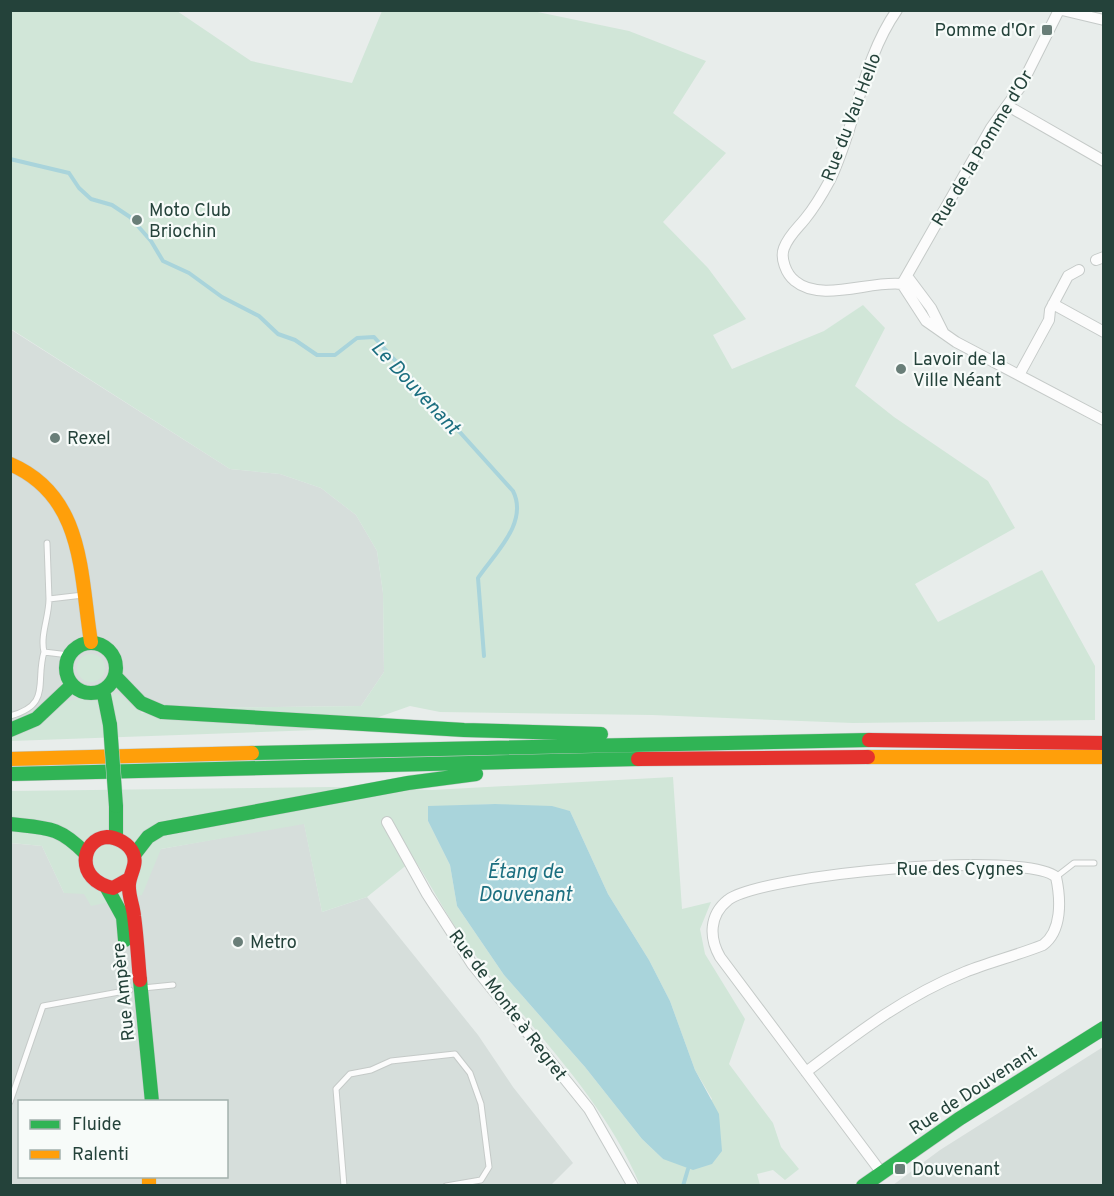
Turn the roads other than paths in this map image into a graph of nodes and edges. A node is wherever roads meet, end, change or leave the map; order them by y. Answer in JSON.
{"nodes":[{"id":1,"x":897,"y":10,"type":"edge"},
{"id":2,"x":1061,"y":10,"type":"edge"},
{"id":3,"x":1104,"y":20,"type":"edge"},
{"id":4,"x":1008,"y":106,"type":"junction"},
{"id":5,"x":1102,"y":157,"type":"edge"},
{"id":6,"x":1079,"y":270,"type":"dead end"},
{"id":7,"x":904,"y":280,"type":"junction"},
{"id":8,"x":1053,"y":304,"type":"junction"},
{"id":9,"x":1104,"y":332,"type":"edge"},
{"id":10,"x":1019,"y":375,"type":"junction"},
{"id":11,"x":1104,"y":420,"type":"edge"},
{"id":12,"x":10,"y":464,"type":"edge"},
{"id":13,"x":47,"y":543,"type":"dead end"},
{"id":14,"x":84,"y":595,"type":"junction"},
{"id":15,"x":49,"y":599,"type":"junction"},
{"id":16,"x":91,"y":642,"type":"junction"},
{"id":17,"x":44,"y":652,"type":"junction"},
{"id":18,"x":69,"y":655,"type":"junction"},
{"id":19,"x":115,"y":676,"type":"junction"},
{"id":20,"x":72,"y":685,"type":"junction"},
{"id":21,"x":103,"y":690,"type":"junction"},
{"id":22,"x":10,"y":716,"type":"edge"},
{"id":23,"x":10,"y":730,"type":"edge"},
{"id":24,"x":686,"y":743,"type":"junction"},
{"id":25,"x":1104,"y":743,"type":"edge"},
{"id":26,"x":1104,"y":757,"type":"edge"},
{"id":27,"x":10,"y":759,"type":"edge"},
{"id":28,"x":531,"y":762,"type":"junction"},
{"id":29,"x":10,"y":774,"type":"edge"},
{"id":30,"x":387,"y":822,"type":"dead end"},
{"id":31,"x":10,"y":824,"type":"edge"},
{"id":32,"x":116,"y":838,"type":"junction"},
{"id":33,"x":86,"y":854,"type":"junction"},
{"id":34,"x":134,"y":855,"type":"junction"},
{"id":35,"x":1094,"y":863,"type":"dead end"},
{"id":36,"x":1056,"y":877,"type":"junction"},
{"id":37,"x":129,"y":879,"type":"junction"},
{"id":38,"x":107,"y":888,"type":"junction"},
{"id":39,"x":173,"y":985,"type":"dead end"},
{"id":40,"x":136,"y":989,"type":"junction"},
{"id":41,"x":1104,"y":1028,"type":"edge"},
{"id":42,"x":806,"y":1072,"type":"junction"},
{"id":43,"x":141,"y":1100,"type":"edge"},
{"id":44,"x":152,"y":1100,"type":"edge"},
{"id":45,"x":10,"y":1102,"type":"edge"},
{"id":46,"x":882,"y":1172,"type":"junction"},
{"id":47,"x":344,"y":1185,"type":"edge"},
{"id":48,"x":446,"y":1185,"type":"edge"},
{"id":49,"x":633,"y":1185,"type":"edge"},
{"id":50,"x":863,"y":1185,"type":"edge"}],
"edges":[{"from":1,"to":7,"type":"street","name":"Rue du Vau Hello"},
{"from":2,"to":3,"type":"street"},
{"from":2,"to":4,"type":"street","name":"Rue de la Pomme d'Or"},
{"from":4,"to":5,"type":"street"},
{"from":4,"to":7,"type":"street","name":"Rue de la Pomme d'Or"},
{"from":6,"to":8,"type":"street"},
{"from":7,"to":10,"type":"street"},
{"from":8,"to":9,"type":"street"},
{"from":8,"to":10,"type":"street"},
{"from":10,"to":11,"type":"street"},
{"from":12,"to":14,"type":"main road"},
{"from":13,"to":15,"type":"lane"},
{"from":14,"to":15,"type":"lane"},
{"from":14,"to":16,"type":"main road"},
{"from":15,"to":17,"type":"lane"},
{"from":16,"to":18,"type":"main road"},
{"from":16,"to":19,"type":"main road"},
{"from":17,"to":18,"type":"lane"},
{"from":17,"to":22,"type":"lane"},
{"from":18,"to":20,"type":"main road"},
{"from":19,"to":21,"type":"main road"},
{"from":19,"to":24,"type":"main road"},
{"from":20,"to":21,"type":"main road"},
{"from":20,"to":23,"type":"main road"},
{"from":21,"to":32,"type":"main road","bridge":true},
{"from":24,"to":25,"type":"main road"},
{"from":24,"to":27,"type":"main road"},
{"from":26,"to":28,"type":"main road"},
{"from":28,"to":29,"type":"main road"},
{"from":28,"to":34,"type":"main road"},
{"from":30,"to":49,"type":"street","name":"Rue de Monte à Regret"},
{"from":31,"to":33,"type":"main road"},
{"from":32,"to":33,"type":"main road"},
{"from":32,"to":34,"type":"main road"},
{"from":33,"to":38,"type":"main road"},
{"from":34,"to":37,"type":"main road"},
{"from":35,"to":36,"type":"lane"},
{"from":36,"to":42,"type":"street"},
{"from":36,"to":42,"type":"street","name":"Rue des Cygnes"},
{"from":37,"to":38,"type":"main road"},
{"from":37,"to":40,"type":"main road","name":"Rue Ampère"},
{"from":38,"to":40,"type":"main road","name":"Rue Ampère"},
{"from":39,"to":40,"type":"lane"},
{"from":40,"to":43,"type":"main road","name":"Rue Ampère"},
{"from":40,"to":44,"type":"main road","name":"Rue Ampère"},
{"from":40,"to":45,"type":"lane"},
{"from":41,"to":46,"type":"main road","name":"Rue de Douvenant"},
{"from":42,"to":46,"type":"street","name":"Rue des Cygnes"},
{"from":46,"to":50,"type":"main road","name":"Rue de Douvenant"},
{"from":47,"to":48,"type":"lane"}]}
